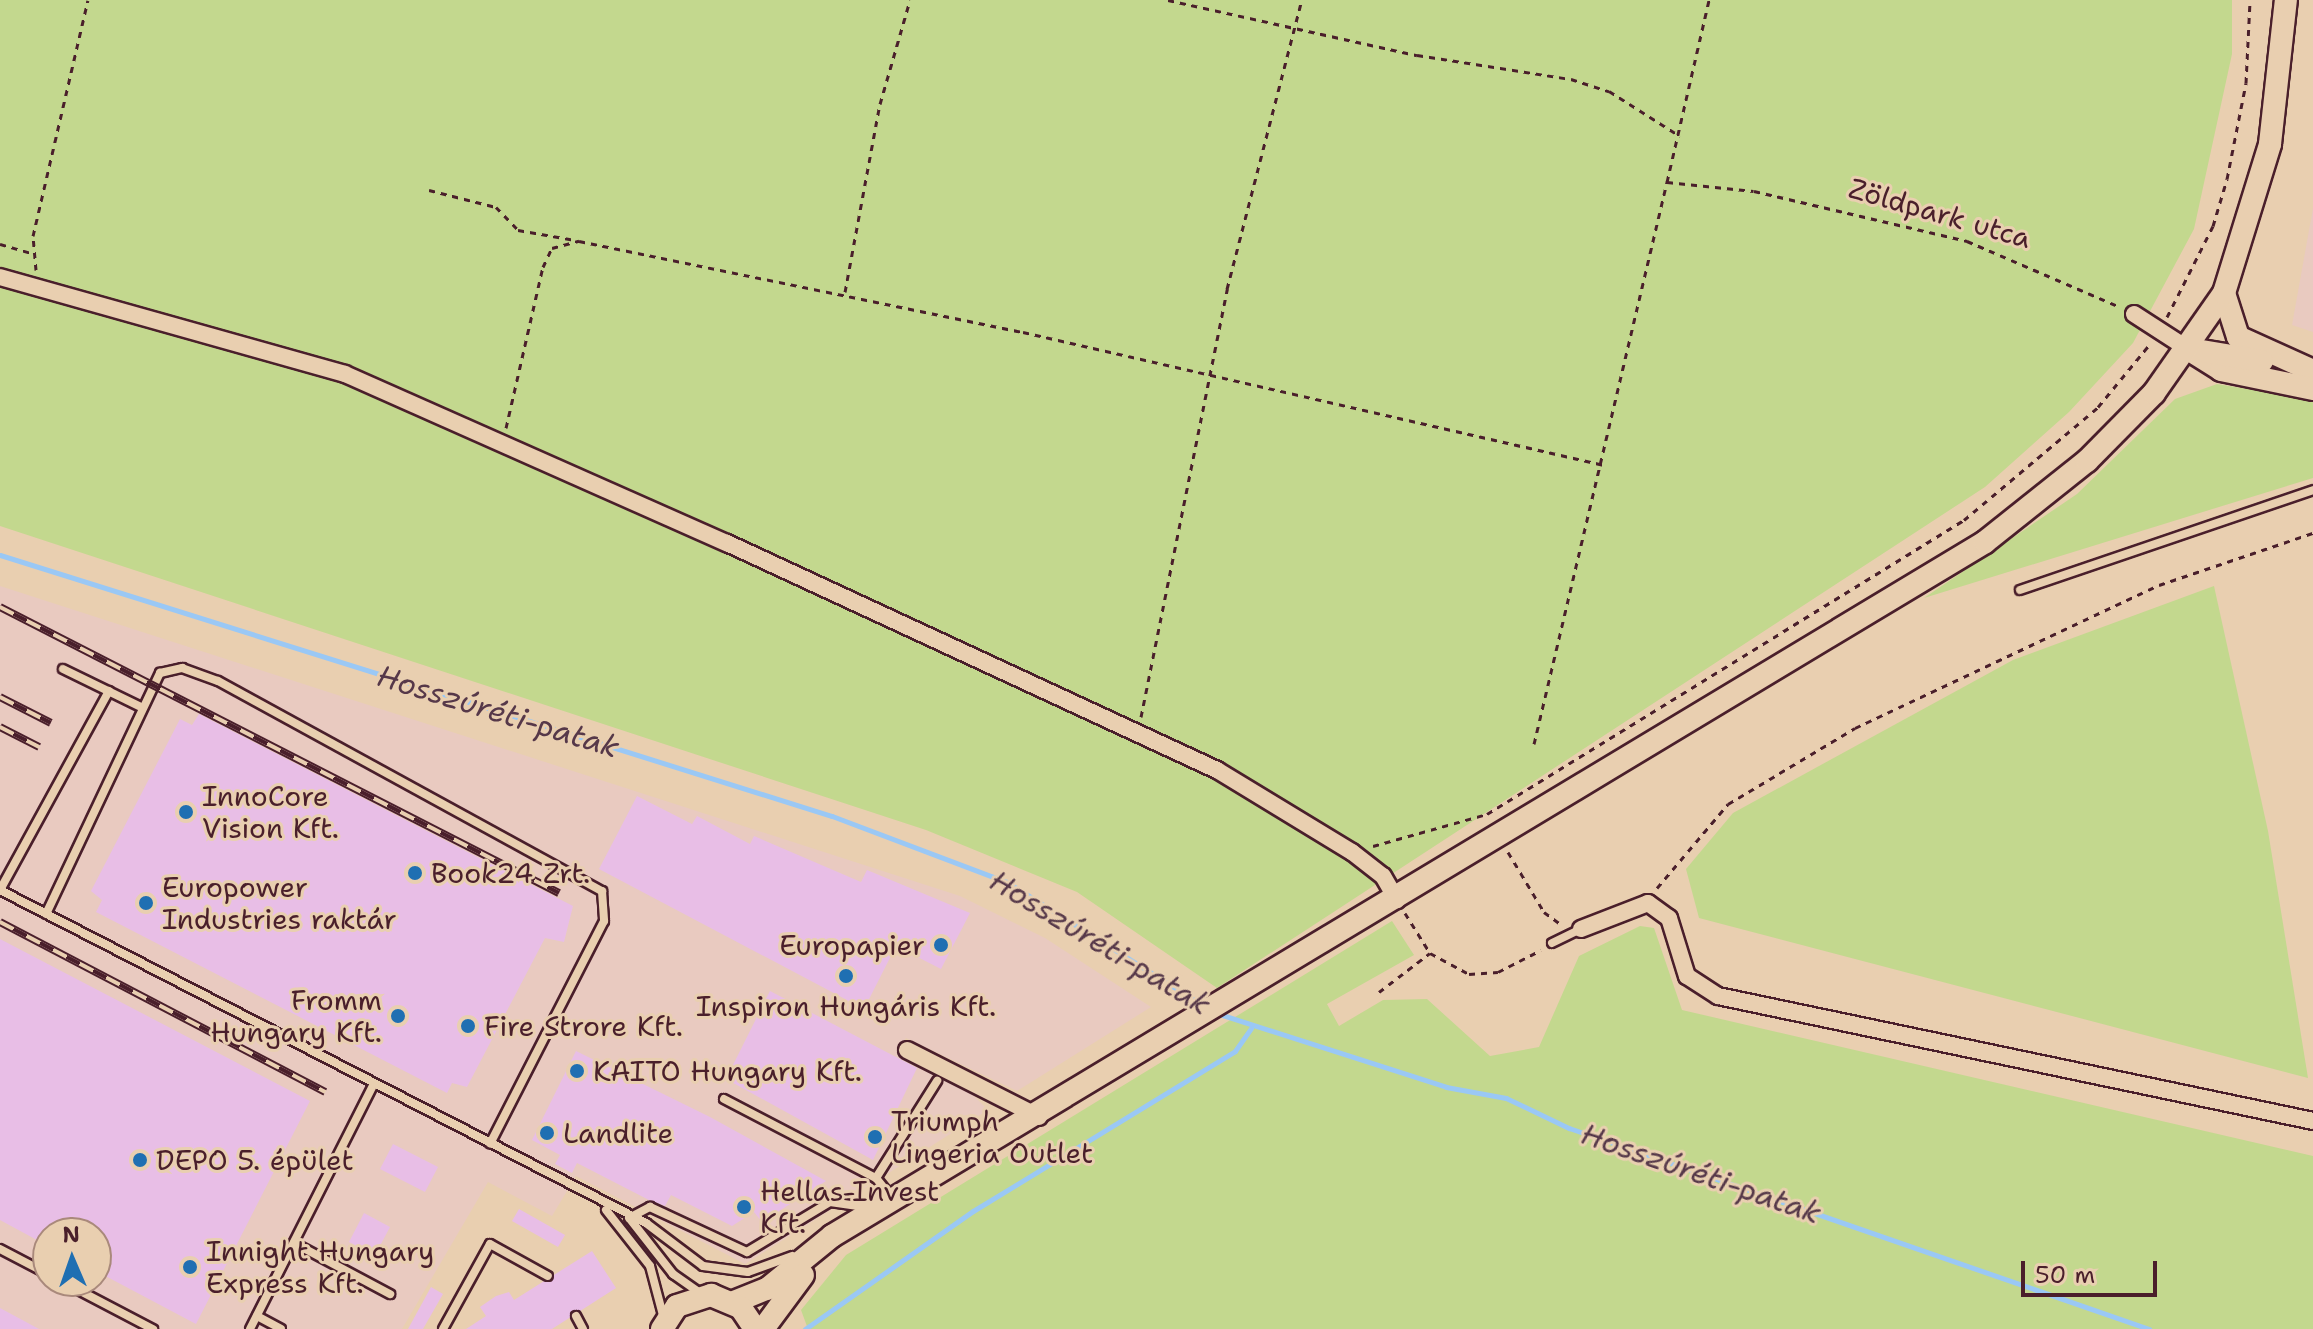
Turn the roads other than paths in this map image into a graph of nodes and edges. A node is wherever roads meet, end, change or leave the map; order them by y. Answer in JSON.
{"nodes":[{"id":1,"x":2286,"y":0,"type":"edge"},
{"id":2,"x":0,"y":277,"type":"edge"},
{"id":3,"x":2224,"y":293,"type":"junction"},
{"id":4,"x":2134,"y":314,"type":"road end"},
{"id":5,"x":2188,"y":349,"type":"junction"},
{"id":6,"x":2280,"y":361,"type":"junction"},
{"id":7,"x":2313,"y":371,"type":"edge"},
{"id":8,"x":2313,"y":389,"type":"edge"},
{"id":9,"x":2313,"y":490,"type":"edge"},
{"id":10,"x":2020,"y":590,"type":"dead end"},
{"id":11,"x":63,"y":669,"type":"dead end"},
{"id":12,"x":109,"y":691,"type":"junction"},
{"id":13,"x":141,"y":707,"type":"junction"},
{"id":14,"x":0,"y":890,"type":"edge"},
{"id":15,"x":1397,"y":900,"type":"junction"},
{"id":16,"x":46,"y":914,"type":"junction"},
{"id":17,"x":1581,"y":929,"type":"joint"},
{"id":18,"x":1552,"y":943,"type":"road end"},
{"id":19,"x":907,"y":1050,"type":"dead end"},
{"id":20,"x":937,"y":1081,"type":"dead end"},
{"id":21,"x":374,"y":1084,"type":"junction"},
{"id":22,"x":724,"y":1099,"type":"dead end"},
{"id":23,"x":1039,"y":1117,"type":"junction"},
{"id":24,"x":2313,"y":1121,"type":"edge"},
{"id":25,"x":490,"y":1144,"type":"junction"},
{"id":26,"x":876,"y":1178,"type":"junction"},
{"id":27,"x":602,"y":1207,"type":"junction"},
{"id":28,"x":887,"y":1207,"type":"junction"},
{"id":29,"x":629,"y":1218,"type":"junction"},
{"id":30,"x":854,"y":1227,"type":"junction"},
{"id":31,"x":832,"y":1236,"type":"junction"},
{"id":32,"x":294,"y":1243,"type":"junction"},
{"id":33,"x":0,"y":1249,"type":"edge"},
{"id":34,"x":32,"y":1266,"type":"edge"},
{"id":35,"x":548,"y":1276,"type":"dead end"},
{"id":36,"x":390,"y":1294,"type":"dead end"},
{"id":37,"x":703,"y":1295,"type":"junction"},
{"id":38,"x":92,"y":1297,"type":"edge"},
{"id":39,"x":734,"y":1302,"type":"junction"},
{"id":40,"x":257,"y":1316,"type":"junction"},
{"id":41,"x":576,"y":1316,"type":"dead end"},
{"id":42,"x":663,"y":1325,"type":"edge"},
{"id":43,"x":153,"y":1329,"type":"edge"},
{"id":44,"x":250,"y":1329,"type":"edge"},
{"id":45,"x":281,"y":1329,"type":"edge"},
{"id":46,"x":443,"y":1329,"type":"edge"},
{"id":47,"x":583,"y":1329,"type":"edge"},
{"id":48,"x":755,"y":1329,"type":"edge"},
{"id":49,"x":763,"y":1329,"type":"edge"}],
"edges":[{"from":1,"to":3,"type":"street"},
{"from":2,"to":15,"type":"street"},
{"from":3,"to":5,"type":"street"},
{"from":3,"to":6,"type":"street"},
{"from":4,"to":5,"type":"street"},
{"from":5,"to":6,"type":"street"},
{"from":5,"to":8,"type":"street"},
{"from":5,"to":15,"type":"street"},
{"from":6,"to":7,"type":"street"},
{"from":9,"to":10,"type":"lane"},
{"from":11,"to":12,"type":"lane"},
{"from":12,"to":13,"type":"lane"},
{"from":12,"to":14,"type":"lane"},
{"from":13,"to":16,"type":"lane"},
{"from":13,"to":25,"type":"lane"},
{"from":14,"to":16,"type":"lane"},
{"from":15,"to":23,"type":"street"},
{"from":16,"to":21,"type":"lane"},
{"from":17,"to":18,"type":"lane"},
{"from":17,"to":24,"type":"street"},
{"from":19,"to":23,"type":"street"},
{"from":20,"to":26,"type":"lane"},
{"from":21,"to":25,"type":"lane"},
{"from":21,"to":32,"type":"lane"},
{"from":22,"to":26,"type":"lane"},
{"from":23,"to":28,"type":"street"},
{"from":25,"to":27,"type":"lane"},
{"from":26,"to":28,"type":"lane"},
{"from":27,"to":29,"type":"lane"},
{"from":27,"to":42,"type":"lane"},
{"from":28,"to":29,"type":"lane"},
{"from":28,"to":30,"type":"street"},
{"from":29,"to":31,"type":"lane"},
{"from":29,"to":37,"type":"lane"},
{"from":30,"to":31,"type":"street"},
{"from":30,"to":49,"type":"street"},
{"from":31,"to":39,"type":"street"},
{"from":32,"to":36,"type":"lane"},
{"from":32,"to":40,"type":"lane"},
{"from":33,"to":34,"type":"lane"},
{"from":35,"to":46,"type":"lane"},
{"from":37,"to":39,"type":"street"},
{"from":37,"to":42,"type":"street"},
{"from":38,"to":43,"type":"lane"},
{"from":39,"to":48,"type":"street"},
{"from":40,"to":44,"type":"lane"},
{"from":40,"to":45,"type":"lane"},
{"from":41,"to":47,"type":"lane"}]}
